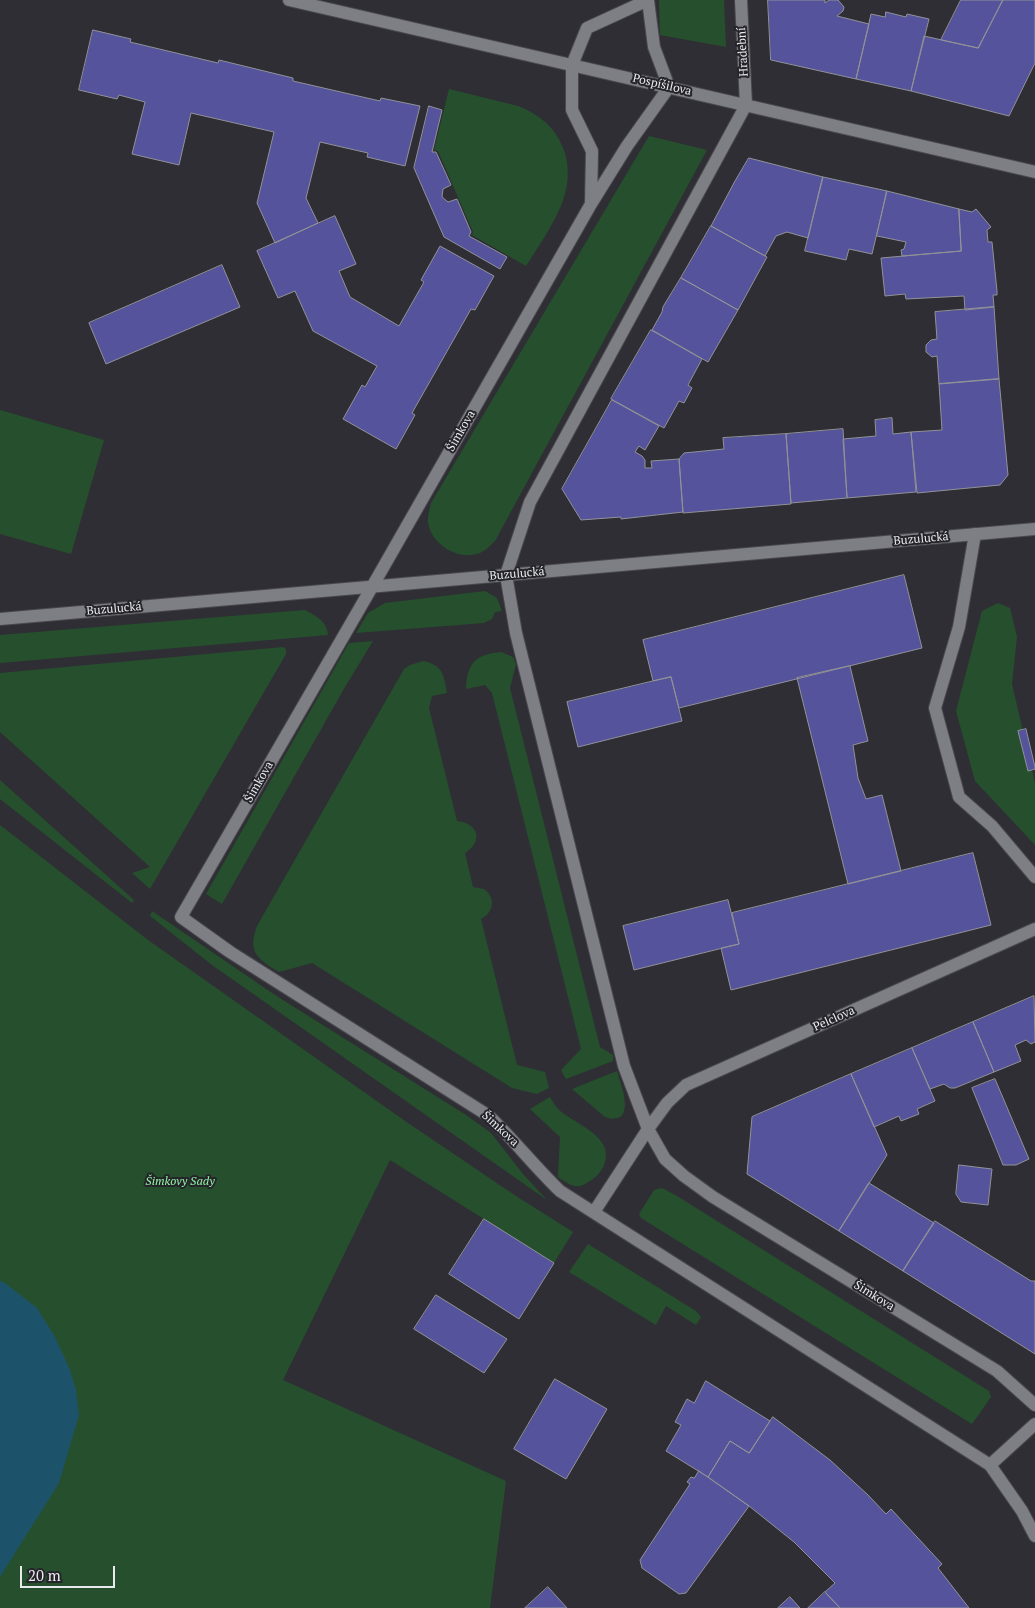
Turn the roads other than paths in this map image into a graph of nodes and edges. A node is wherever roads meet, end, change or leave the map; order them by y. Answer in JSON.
{"nodes":[{"id":1,"x":289,"y":0,"type":"edge"},
{"id":2,"x":648,"y":0,"type":"edge"},
{"id":3,"x":741,"y":0,"type":"edge"},
{"id":4,"x":572,"y":65,"type":"junction"},
{"id":5,"x":669,"y":87,"type":"junction"},
{"id":6,"x":746,"y":105,"type":"junction"},
{"id":7,"x":1035,"y":172,"type":"edge"},
{"id":8,"x":591,"y":204,"type":"junction"},
{"id":9,"x":1035,"y":529,"type":"edge"},
{"id":10,"x":975,"y":534,"type":"junction"},
{"id":11,"x":506,"y":575,"type":"junction"},
{"id":12,"x":372,"y":587,"type":"junction"},
{"id":13,"x":0,"y":619,"type":"edge"},
{"id":14,"x":1035,"y":877,"type":"edge"},
{"id":15,"x":1035,"y":929,"type":"edge"},
{"id":16,"x":648,"y":1129,"type":"junction"},
{"id":17,"x":594,"y":1212,"type":"junction"},
{"id":18,"x":1035,"y":1406,"type":"edge"},
{"id":19,"x":1035,"y":1424,"type":"edge"},
{"id":20,"x":990,"y":1465,"type":"junction"},
{"id":21,"x":1035,"y":1536,"type":"edge"}],
"edges":[{"from":1,"to":4,"type":"street","name":"Pospíšilova"},
{"from":2,"to":4,"type":"street"},
{"from":2,"to":5,"type":"street"},
{"from":3,"to":6,"type":"street","name":"Hradební"},
{"from":4,"to":5,"type":"street","name":"Pospíšilova"},
{"from":4,"to":8,"type":"street","name":"Šimkova"},
{"from":5,"to":6,"type":"street","name":"Pospíšilova"},
{"from":5,"to":8,"type":"street","name":"Šimkova"},
{"from":6,"to":7,"type":"street","name":"Pospíšilova"},
{"from":6,"to":11,"type":"street","name":"Šimkova"},
{"from":8,"to":12,"type":"street","name":"Šimkova"},
{"from":9,"to":10,"type":"street","name":"Buzulucká"},
{"from":10,"to":11,"type":"street","name":"Buzulucká"},
{"from":10,"to":14,"type":"street"},
{"from":11,"to":12,"type":"street","name":"Buzulucká"},
{"from":11,"to":16,"type":"street","name":"Šimkova"},
{"from":12,"to":13,"type":"street","name":"Buzulucká"},
{"from":12,"to":17,"type":"street","name":"Šimkova"},
{"from":15,"to":16,"type":"street","name":"Pelclova"},
{"from":16,"to":17,"type":"street"},
{"from":16,"to":18,"type":"street","name":"Šimkova"},
{"from":17,"to":20,"type":"street","name":"Šimkova"},
{"from":19,"to":20,"type":"street"},
{"from":20,"to":21,"type":"street","name":"Šimkova"}]}
